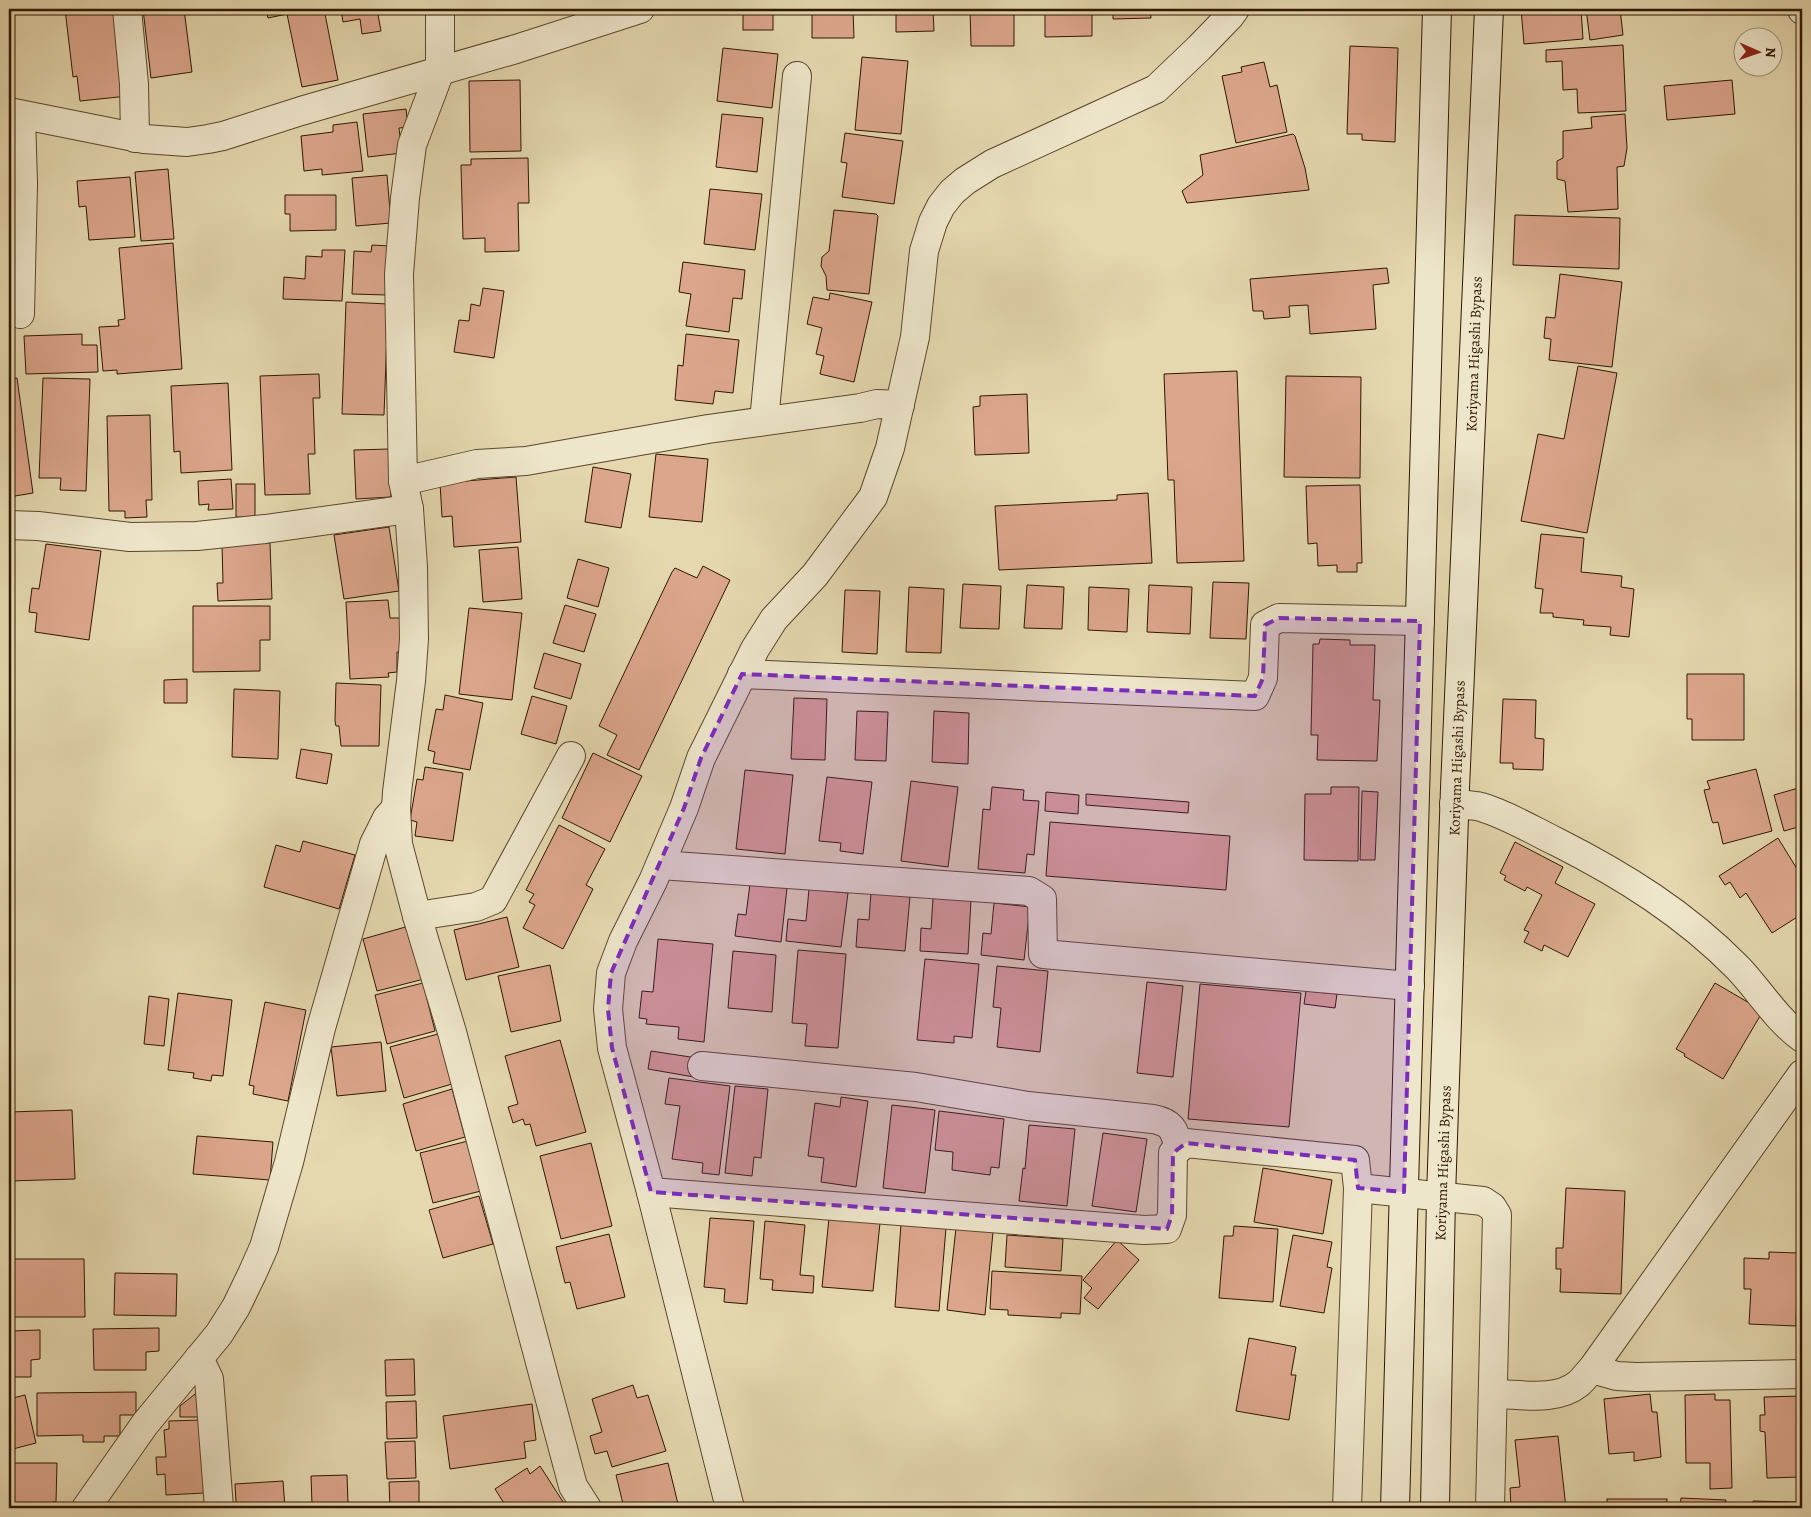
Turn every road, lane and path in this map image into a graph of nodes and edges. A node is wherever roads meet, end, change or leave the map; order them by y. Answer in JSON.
{"nodes":[{"id":1,"x":126,"y":9,"type":"edge"},
{"id":2,"x":440,"y":9,"type":"edge"},
{"id":3,"x":640,"y":9,"type":"edge"},
{"id":4,"x":1234,"y":9,"type":"edge"},
{"id":5,"x":1437,"y":9,"type":"edge"},
{"id":6,"x":1489,"y":9,"type":"edge"},
{"id":7,"x":440,"y":71,"type":"junction"},
{"id":8,"x":797,"y":76,"type":"dead end"},
{"id":9,"x":15,"y":113,"type":"edge"},
{"id":10,"x":136,"y":138,"type":"junction"},
{"id":11,"x":20,"y":314,"type":"dead end"},
{"id":12,"x":900,"y":405,"type":"junction"},
{"id":13,"x":764,"y":421,"type":"junction"},
{"id":14,"x":403,"y":481,"type":"junction"},
{"id":15,"x":409,"y":509,"type":"junction"},
{"id":16,"x":9,"y":525,"type":"edge"},
{"id":17,"x":1420,"y":621,"type":"junction"},
{"id":18,"x":742,"y":674,"type":"junction"},
{"id":19,"x":571,"y":756,"type":"dead end"},
{"id":20,"x":1454,"y":804,"type":"junction"},
{"id":21,"x":396,"y":808,"type":"junction"},
{"id":22,"x":660,"y":864,"type":"junction"},
{"id":23,"x":417,"y":916,"type":"junction"},
{"id":24,"x":1410,"y":986,"type":"junction"},
{"id":25,"x":1802,"y":1038,"type":"edge"},
{"id":26,"x":702,"y":1066,"type":"dead end"},
{"id":27,"x":1802,"y":1074,"type":"edge"},
{"id":28,"x":1179,"y":1148,"type":"junction"},
{"id":29,"x":1358,"y":1188,"type":"junction"},
{"id":30,"x":652,"y":1192,"type":"junction"},
{"id":31,"x":1404,"y":1192,"type":"junction"},
{"id":32,"x":1441,"y":1196,"type":"junction"},
{"id":33,"x":199,"y":1358,"type":"junction"},
{"id":34,"x":1592,"y":1370,"type":"junction"},
{"id":35,"x":1802,"y":1374,"type":"edge"},
{"id":36,"x":1494,"y":1394,"type":"junction"},
{"id":37,"x":86,"y":1508,"type":"edge"},
{"id":38,"x":219,"y":1508,"type":"edge"},
{"id":39,"x":587,"y":1508,"type":"edge"},
{"id":40,"x":730,"y":1508,"type":"edge"},
{"id":41,"x":1347,"y":1508,"type":"edge"},
{"id":42,"x":1395,"y":1508,"type":"edge"},
{"id":43,"x":1435,"y":1508,"type":"edge"},
{"id":44,"x":1490,"y":1508,"type":"edge"}],
"edges":[{"from":1,"to":10,"type":"street"},
{"from":2,"to":7,"type":"street"},
{"from":3,"to":7,"type":"street"},
{"from":4,"to":12,"type":"street"},
{"from":5,"to":17,"type":"street"},
{"from":6,"to":20,"type":"street","name":"Koriyama Higashi Bypass"},
{"from":7,"to":10,"type":"street"},
{"from":7,"to":14,"type":"street"},
{"from":8,"to":13,"type":"street"},
{"from":9,"to":10,"type":"street"},
{"from":9,"to":11,"type":"street"},
{"from":12,"to":13,"type":"street"},
{"from":12,"to":18,"type":"street"},
{"from":13,"to":14,"type":"street"},
{"from":14,"to":15,"type":"street"},
{"from":15,"to":16,"type":"street"},
{"from":15,"to":21,"type":"street"},
{"from":17,"to":18,"type":"street"},
{"from":17,"to":24,"type":"street"},
{"from":18,"to":22,"type":"street"},
{"from":19,"to":23,"type":"street"},
{"from":20,"to":25,"type":"street"},
{"from":20,"to":32,"type":"street","name":"Koriyama Higashi Bypass"},
{"from":21,"to":23,"type":"street"},
{"from":21,"to":33,"type":"street"},
{"from":22,"to":24,"type":"street"},
{"from":22,"to":30,"type":"street"},
{"from":23,"to":39,"type":"street"},
{"from":24,"to":31,"type":"street"},
{"from":26,"to":28,"type":"street"},
{"from":27,"to":34,"type":"street"},
{"from":28,"to":29,"type":"street"},
{"from":28,"to":30,"type":"street"},
{"from":29,"to":31,"type":"street"},
{"from":29,"to":41,"type":"street"},
{"from":30,"to":40,"type":"street"},
{"from":31,"to":32,"type":"street"},
{"from":31,"to":42,"type":"street"},
{"from":32,"to":36,"type":"street"},
{"from":32,"to":43,"type":"street","name":"Koriyama Higashi Bypass"},
{"from":33,"to":37,"type":"street"},
{"from":33,"to":38,"type":"street"},
{"from":34,"to":35,"type":"street"},
{"from":34,"to":36,"type":"street"},
{"from":36,"to":44,"type":"street"}]}
